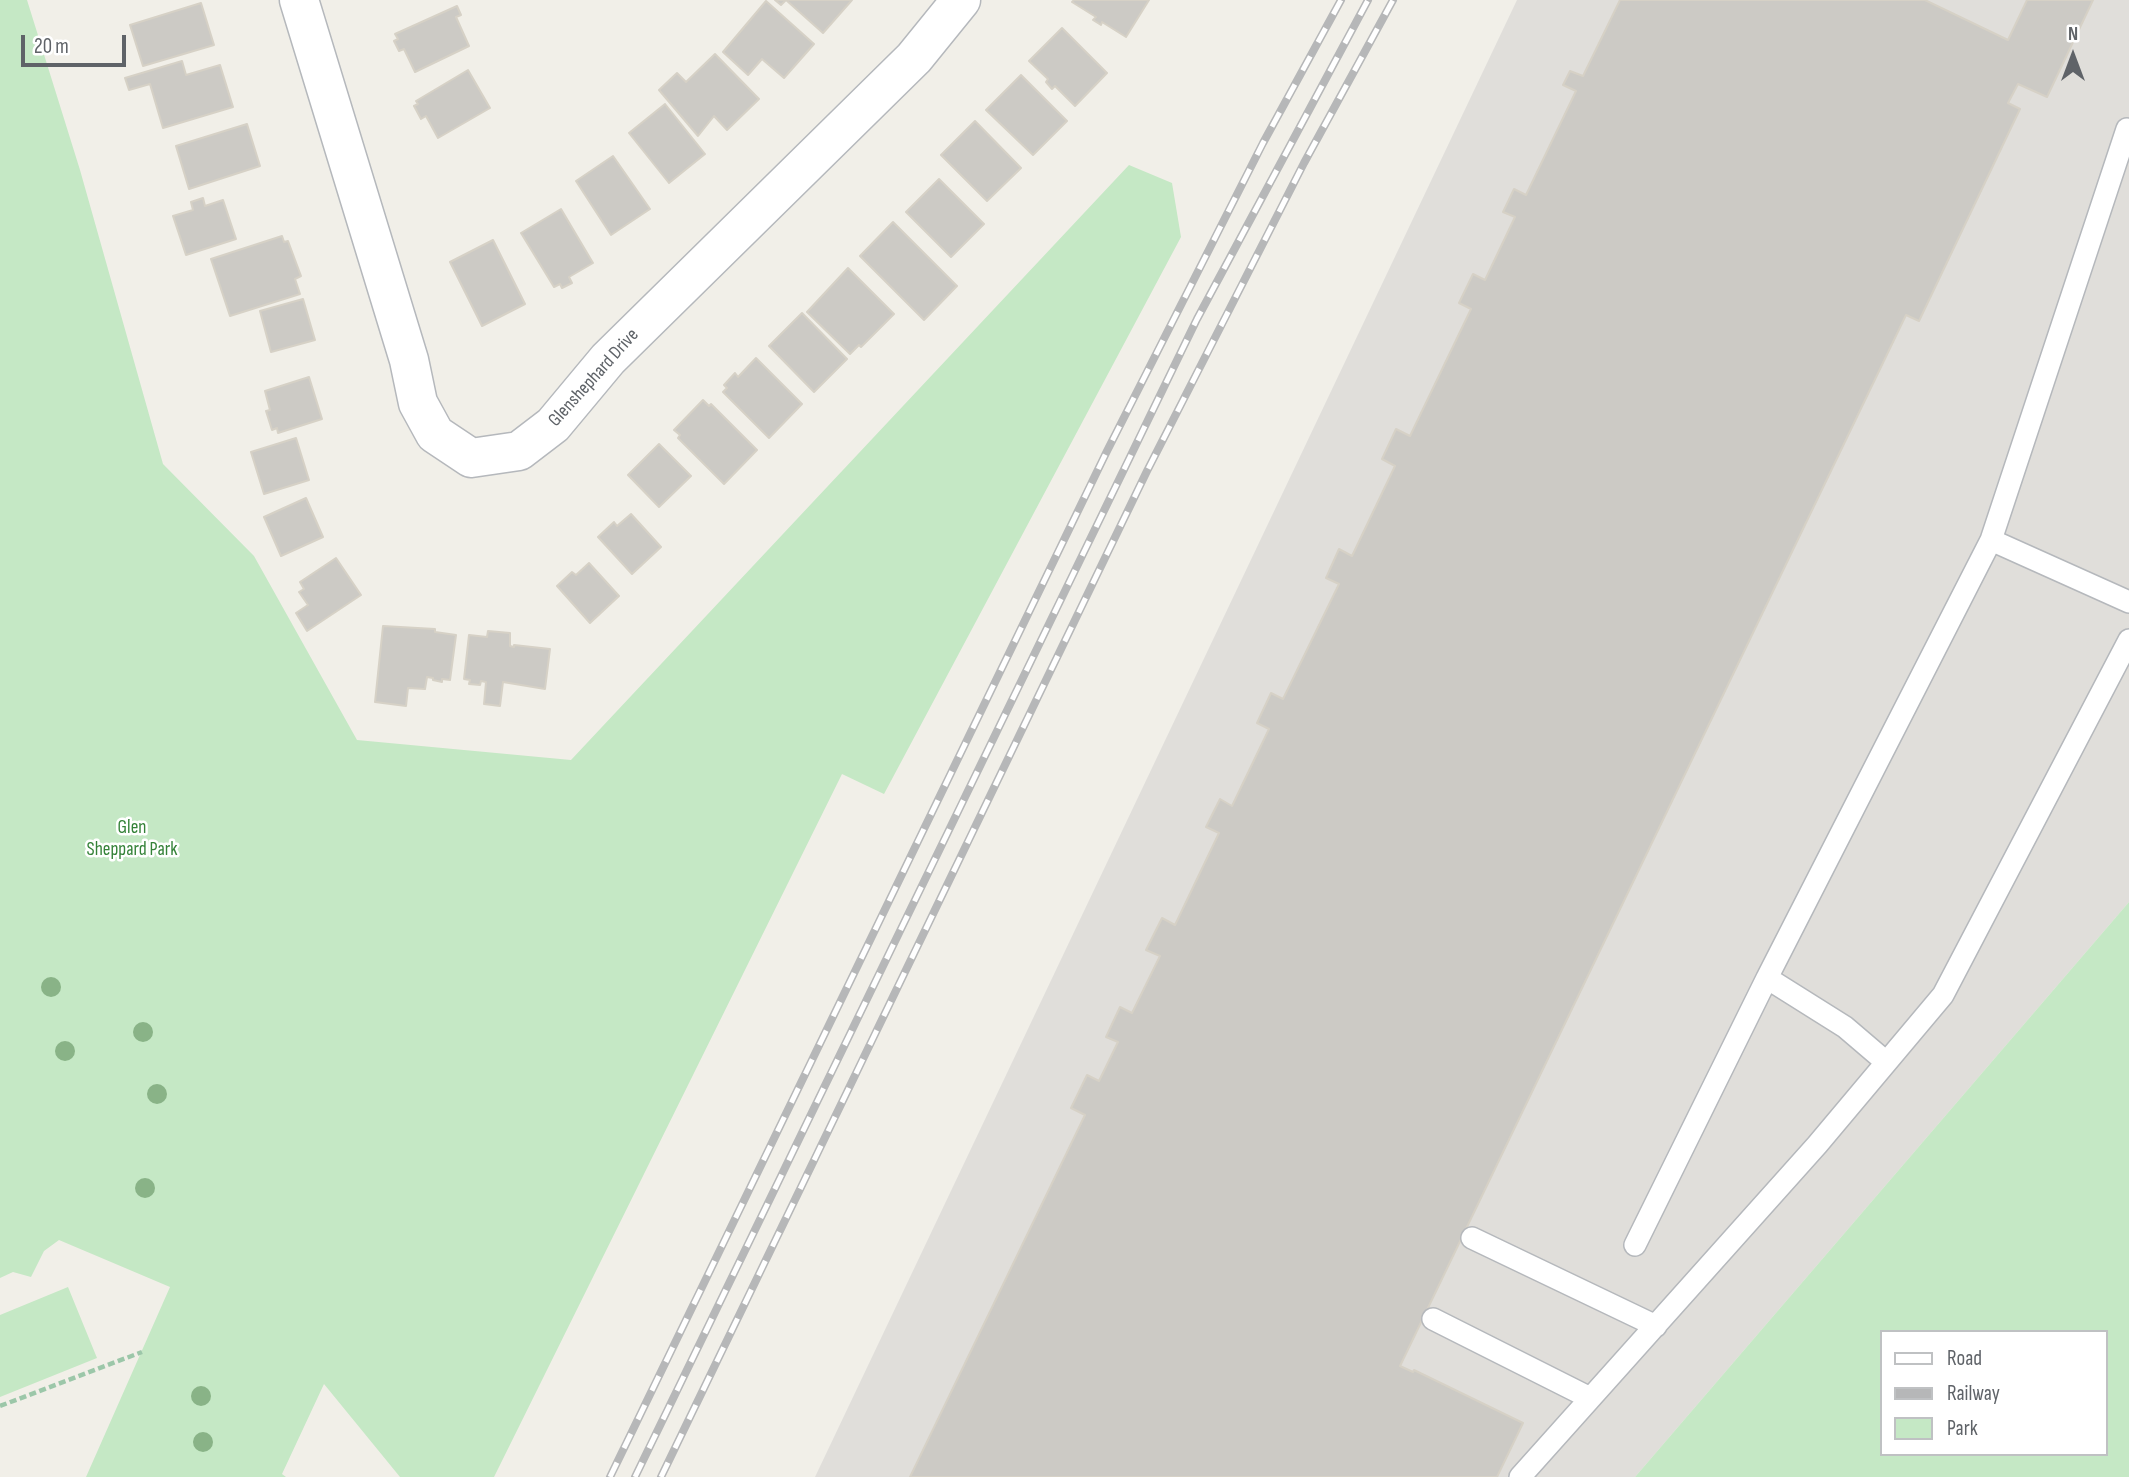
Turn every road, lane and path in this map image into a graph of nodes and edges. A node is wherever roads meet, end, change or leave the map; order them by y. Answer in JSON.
{"nodes":[{"id":1,"x":299,"y":0,"type":"edge"},
{"id":2,"x":961,"y":0,"type":"edge"},
{"id":3,"x":2127,"y":129,"type":"dead end"},
{"id":4,"x":1991,"y":540,"type":"junction"},
{"id":5,"x":2129,"y":601,"type":"edge"},
{"id":6,"x":2129,"y":640,"type":"edge"},
{"id":7,"x":1767,"y":978,"type":"junction"},
{"id":8,"x":1886,"y":1062,"type":"junction"},
{"id":9,"x":1472,"y":1238,"type":"dead end"},
{"id":10,"x":1635,"y":1244,"type":"dead end"},
{"id":11,"x":1433,"y":1318,"type":"dead end"},
{"id":12,"x":1656,"y":1326,"type":"junction"},
{"id":13,"x":142,"y":1352,"type":"dead end"},
{"id":14,"x":1590,"y":1398,"type":"junction"},
{"id":15,"x":0,"y":1406,"type":"edge"},
{"id":16,"x":1520,"y":1477,"type":"edge"}],
"edges":[{"from":1,"to":2,"type":"street","name":"Glenshephard Drive"},
{"from":3,"to":4,"type":"lane"},
{"from":4,"to":5,"type":"lane"},
{"from":4,"to":7,"type":"lane"},
{"from":6,"to":8,"type":"lane"},
{"from":7,"to":8,"type":"lane"},
{"from":7,"to":10,"type":"lane"},
{"from":8,"to":12,"type":"lane"},
{"from":9,"to":12,"type":"lane"},
{"from":11,"to":14,"type":"lane"},
{"from":12,"to":14,"type":"lane"},
{"from":13,"to":15,"type":"path"},
{"from":14,"to":16,"type":"lane"}]}
